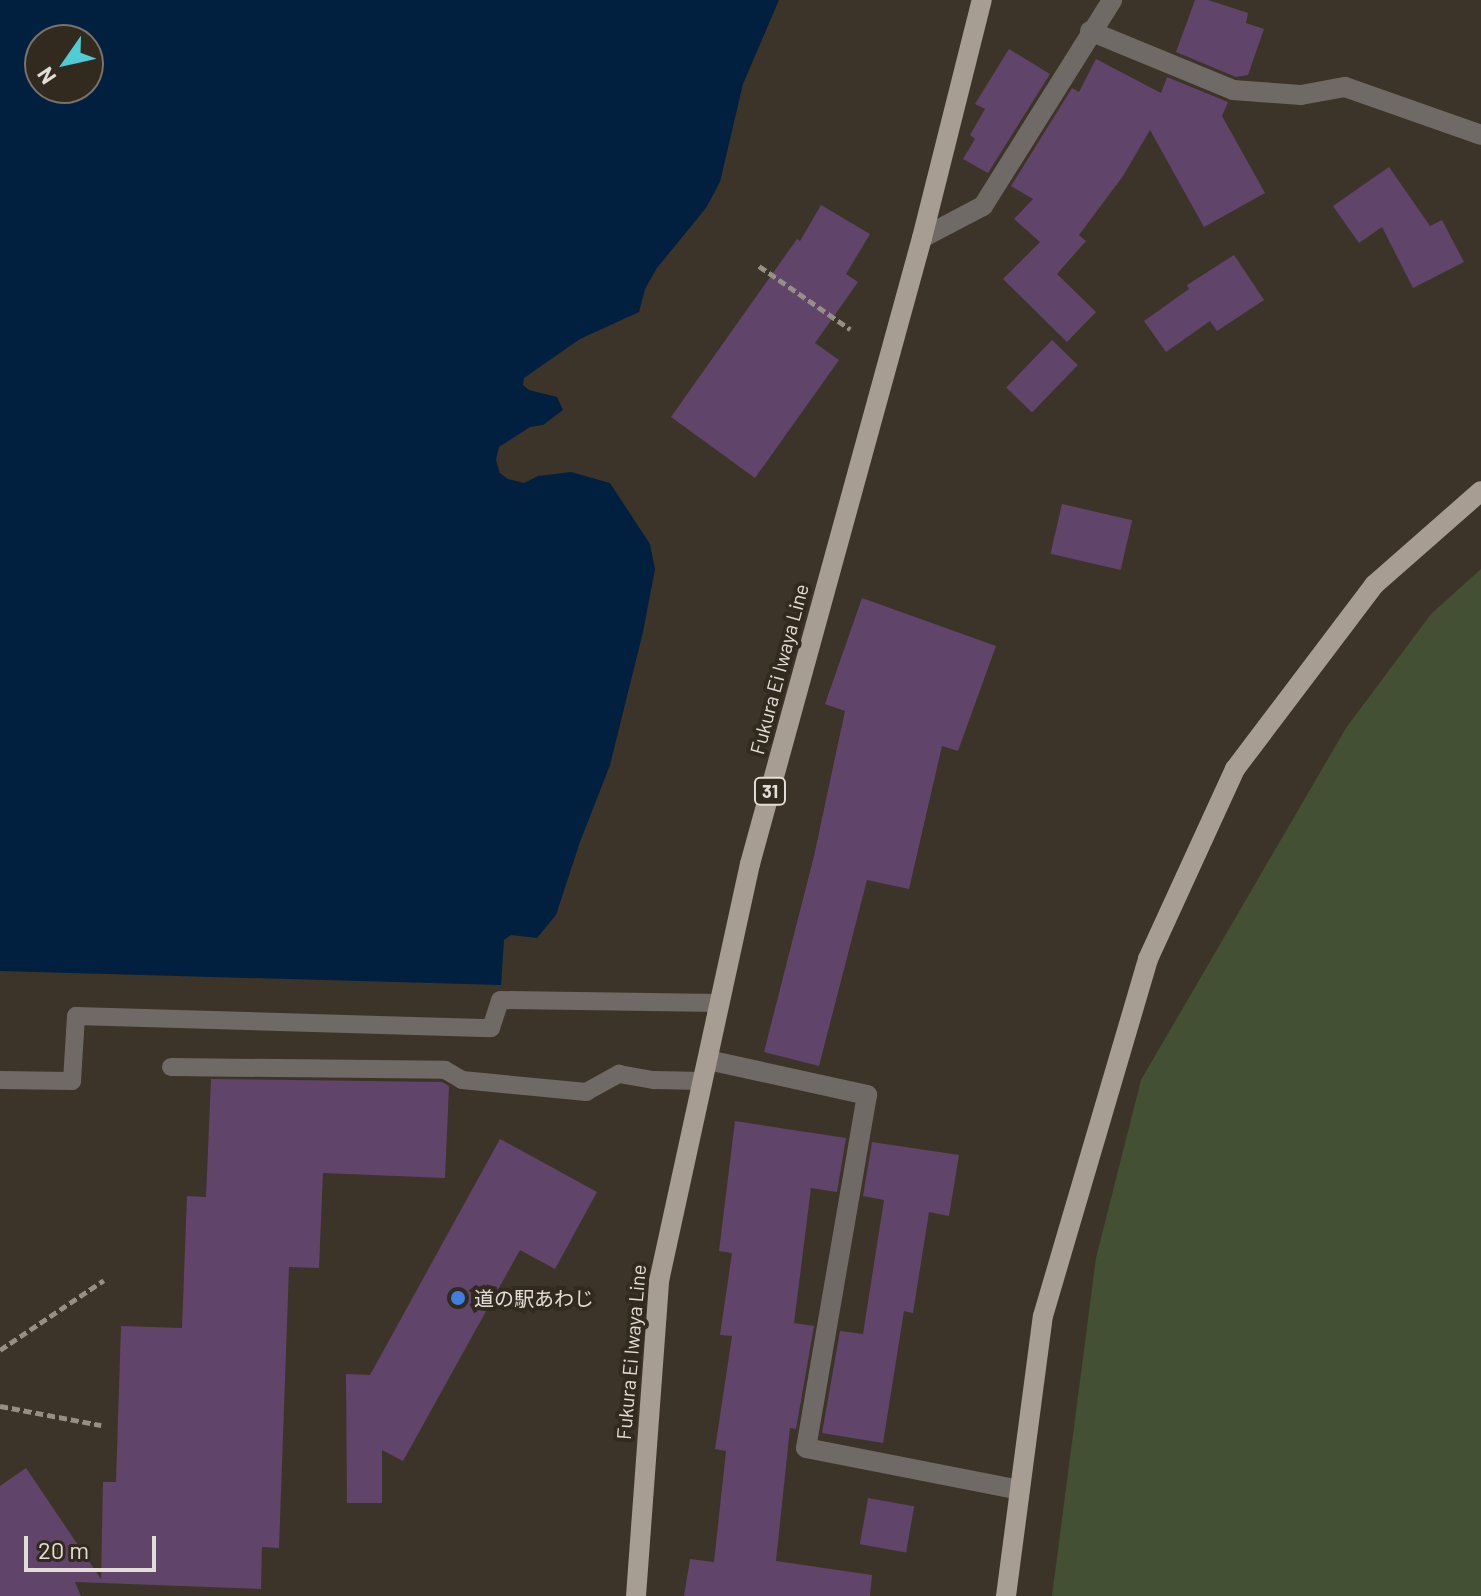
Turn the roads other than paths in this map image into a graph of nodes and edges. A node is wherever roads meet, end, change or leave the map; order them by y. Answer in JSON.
{"nodes":[{"id":1,"x":982,"y":0,"type":"edge"},
{"id":2,"x":1112,"y":0,"type":"edge"},
{"id":3,"x":1090,"y":31,"type":"junction"},
{"id":4,"x":1481,"y":135,"type":"edge"},
{"id":5,"x":922,"y":238,"type":"junction"},
{"id":6,"x":1481,"y":491,"type":"edge"},
{"id":7,"x":720,"y":1003,"type":"junction"},
{"id":8,"x":708,"y":1060,"type":"junction"},
{"id":9,"x":171,"y":1067,"type":"dead end"},
{"id":10,"x":0,"y":1080,"type":"edge"},
{"id":11,"x":703,"y":1081,"type":"junction"},
{"id":12,"x":1020,"y":1490,"type":"junction"},
{"id":13,"x":636,"y":1596,"type":"edge"},
{"id":14,"x":1006,"y":1596,"type":"edge"}],
"edges":[{"from":1,"to":5,"type":"main road","name":"Fukura Ei Iwaya Line","number":"31"},
{"from":2,"to":3,"type":"street"},
{"from":3,"to":4,"type":"street"},
{"from":3,"to":5,"type":"street"},
{"from":5,"to":7,"type":"main road","name":"Fukura Ei Iwaya Line","number":"31"},
{"from":6,"to":12,"type":"main road"},
{"from":7,"to":8,"type":"main road","name":"Fukura Ei Iwaya Line","number":"31"},
{"from":7,"to":10,"type":"lane"},
{"from":8,"to":11,"type":"main road","name":"Fukura Ei Iwaya Line","number":"31"},
{"from":8,"to":12,"type":"street"},
{"from":9,"to":11,"type":"lane"},
{"from":11,"to":13,"type":"main road","name":"Fukura Ei Iwaya Line","number":"31"},
{"from":12,"to":14,"type":"main road"}]}
